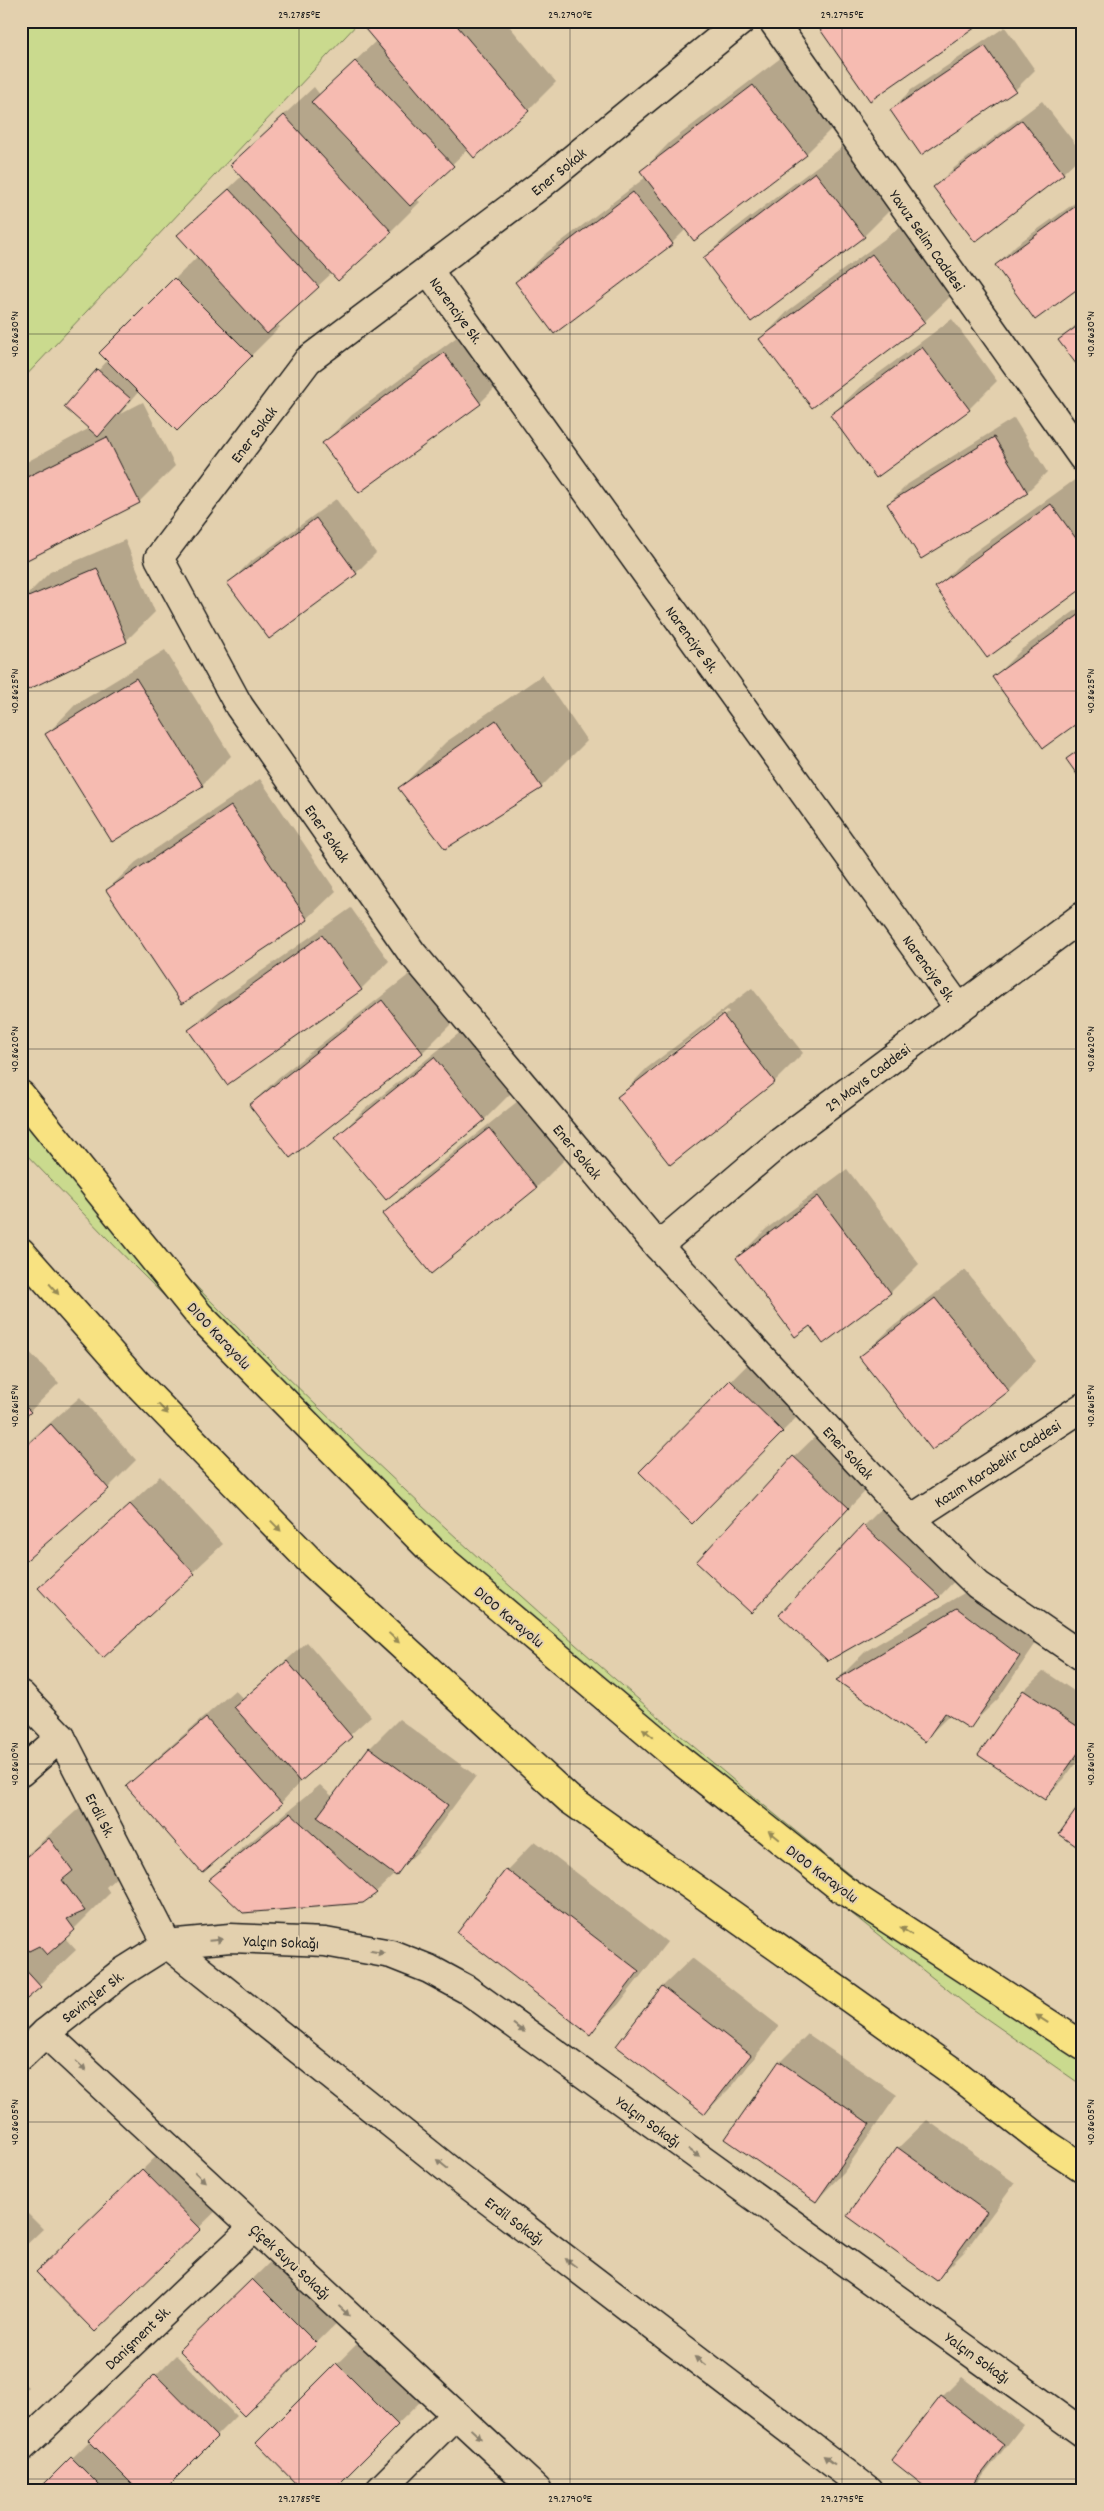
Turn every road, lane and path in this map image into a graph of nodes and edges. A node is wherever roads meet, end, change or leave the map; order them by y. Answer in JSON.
{"nodes":[{"id":1,"x":741,"y":21,"type":"edge"},
{"id":2,"x":773,"y":21,"type":"edge"},
{"id":3,"x":428,"y":270,"type":"junction"},
{"id":4,"x":1083,"y":458,"type":"edge"},
{"id":5,"x":1083,"y":916,"type":"edge"},
{"id":6,"x":958,"y":1007,"type":"junction"},
{"id":7,"x":21,"y":1095,"type":"edge"},
{"id":8,"x":658,"y":1246,"type":"junction"},
{"id":9,"x":21,"y":1252,"type":"edge"},
{"id":10,"x":1083,"y":1407,"type":"edge"},
{"id":11,"x":911,"y":1519,"type":"junction"},
{"id":12,"x":1083,"y":1657,"type":"edge"},
{"id":13,"x":21,"y":1695,"type":"edge"},
{"id":14,"x":61,"y":1737,"type":"junction"},
{"id":15,"x":21,"y":1772,"type":"edge"},
{"id":16,"x":167,"y":1944,"type":"junction"},
{"id":17,"x":45,"y":2033,"type":"junction"},
{"id":18,"x":1083,"y":2046,"type":"edge"},
{"id":19,"x":21,"y":2056,"type":"edge"},
{"id":20,"x":1048,"y":2145,"type":"junction"},
{"id":21,"x":1083,"y":2168,"type":"edge"},
{"id":22,"x":1083,"y":2174,"type":"edge"},
{"id":23,"x":254,"y":2227,"type":"junction"},
{"id":24,"x":455,"y":2415,"type":"junction"},
{"id":25,"x":1083,"y":2433,"type":"edge"},
{"id":26,"x":21,"y":2448,"type":"edge"},
{"id":27,"x":380,"y":2490,"type":"edge"},
{"id":28,"x":537,"y":2490,"type":"edge"},
{"id":29,"x":868,"y":2490,"type":"edge"}],
"edges":[{"from":1,"to":3,"type":"street","name":"Ener Sokak"},
{"from":2,"to":4,"type":"street","name":"Yavuz Selim Caddesi"},
{"from":3,"to":6,"type":"street","name":"Narenciye Sk."},
{"from":3,"to":8,"type":"street","name":"Ener Sokak"},
{"from":5,"to":6,"type":"street","name":"29 Mayıs Caddesi"},
{"from":6,"to":8,"type":"street","name":"29 Mayıs Caddesi"},
{"from":18,"to":7,"type":"highway","name":"D100 Karayolu","one_way":true},
{"from":8,"to":11,"type":"street","name":"Ener Sokak"},
{"from":9,"to":20,"type":"highway","one_way":true},
{"from":10,"to":11,"type":"street","name":"Kazım Karabekir Caddesi"},
{"from":11,"to":12,"type":"street","name":"Ener Sokak"},
{"from":13,"to":14,"type":"street","name":"Erdil Sk."},
{"from":14,"to":15,"type":"street"},
{"from":14,"to":16,"type":"street","name":"Erdil Sk."},
{"from":16,"to":17,"type":"street","name":"Sevinçler Sk."},
{"from":16,"to":25,"type":"street","name":"Yalçın Sokağı","one_way":true},
{"from":29,"to":16,"type":"street","name":"Erdil Sokağı","one_way":true},
{"from":17,"to":19,"type":"street","name":"Sevinçler Sk."},
{"from":17,"to":23,"type":"street","name":"Çiçek Suyu Sokağı","one_way":true},
{"from":20,"to":21,"type":"highway"},
{"from":20,"to":22,"type":"highway"},
{"from":23,"to":24,"type":"street","name":"Çiçek Suyu Sokağı","one_way":true},
{"from":23,"to":26,"type":"street","name":"Danişment Sk."},
{"from":24,"to":27,"type":"street"},
{"from":24,"to":28,"type":"street","name":"Çiçek Suyu Sokağı","one_way":true}]}
